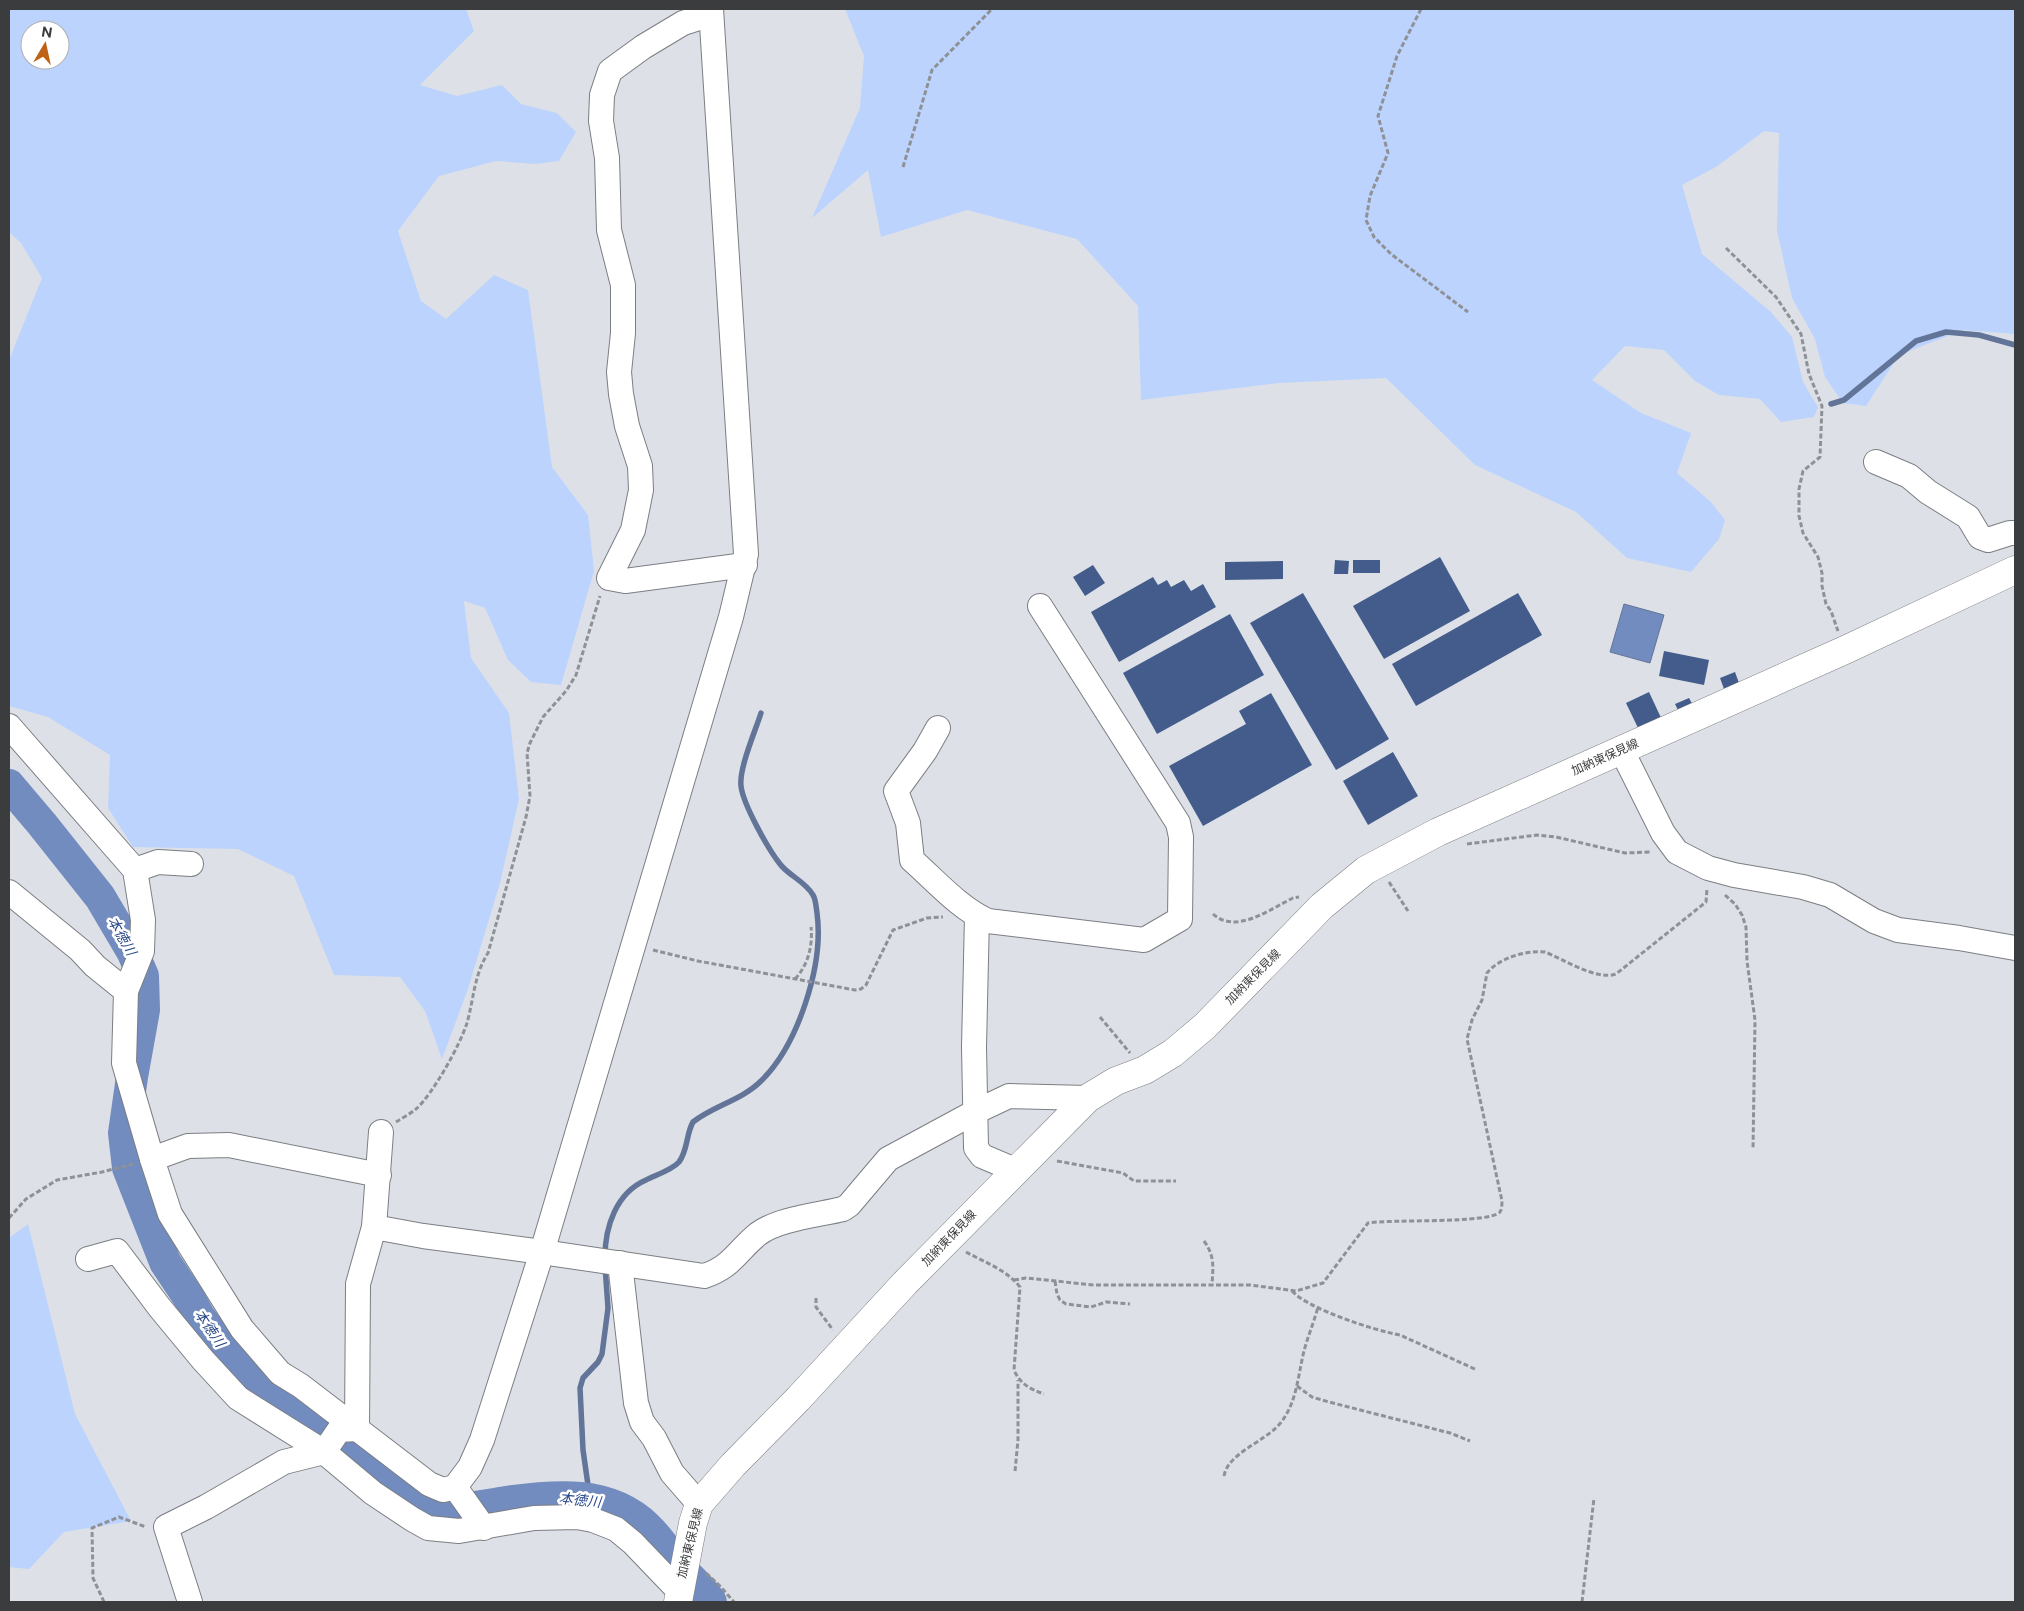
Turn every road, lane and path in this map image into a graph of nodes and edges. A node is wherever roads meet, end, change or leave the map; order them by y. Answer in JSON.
{"nodes":[{"id":1,"x":992,"y":9,"type":"edge"},
{"id":2,"x":1421,"y":9,"type":"edge"},
{"id":3,"x":711,"y":11,"type":"edge"},
{"id":4,"x":903,"y":168,"type":"dead end"},
{"id":5,"x":1726,"y":248,"type":"dead end"},
{"id":6,"x":1468,"y":312,"type":"dead end"},
{"id":7,"x":1876,"y":462,"type":"dead end"},
{"id":8,"x":2015,"y":533,"type":"edge"},
{"id":9,"x":745,"y":565,"type":"junction"},
{"id":10,"x":2015,"y":570,"type":"edge"},
{"id":11,"x":609,"y":578,"type":"junction"},
{"id":12,"x":1040,"y":606,"type":"dead end"},
{"id":13,"x":1845,"y":650,"type":"junction"},
{"id":14,"x":9,"y":726,"type":"edge"},
{"id":15,"x":938,"y":728,"type":"dead end"},
{"id":16,"x":1622,"y":751,"type":"junction"},
{"id":17,"x":1435,"y":834,"type":"junction"},
{"id":18,"x":1677,"y":852,"type":"junction"},
{"id":19,"x":1380,"y":862,"type":"junction"},
{"id":20,"x":191,"y":864,"type":"dead end"},
{"id":21,"x":135,"y":870,"type":"junction"},
{"id":22,"x":1707,"y":879,"type":"junction"},
{"id":23,"x":9,"y":892,"type":"edge"},
{"id":24,"x":1713,"y":892,"type":"dead end"},
{"id":25,"x":1720,"y":894,"type":"dead end"},
{"id":26,"x":1322,"y":906,"type":"junction"},
{"id":27,"x":1408,"y":910,"type":"dead end"},
{"id":28,"x":1213,"y":914,"type":"dead end"},
{"id":29,"x":976,"y":924,"type":"junction"},
{"id":30,"x":811,"y":927,"type":"dead end"},
{"id":31,"x":633,"y":945,"type":"junction"},
{"id":32,"x":2015,"y":948,"type":"edge"},
{"id":33,"x":795,"y":979,"type":"junction"},
{"id":34,"x":129,"y":983,"type":"junction"},
{"id":35,"x":1100,"y":1017,"type":"dead end"},
{"id":36,"x":1145,"y":1070,"type":"junction"},
{"id":37,"x":1088,"y":1098,"type":"junction"},
{"id":38,"x":975,"y":1112,"type":"junction"},
{"id":39,"x":381,"y":1132,"type":"joint"},
{"id":40,"x":1036,"y":1149,"type":"junction"},
{"id":41,"x":1753,"y":1149,"type":"dead end"},
{"id":42,"x":147,"y":1156,"type":"junction"},
{"id":43,"x":1015,"y":1170,"type":"junction"},
{"id":44,"x":379,"y":1175,"type":"junction"},
{"id":45,"x":1176,"y":1181,"type":"dead end"},
{"id":46,"x":9,"y":1218,"type":"edge"},
{"id":47,"x":374,"y":1227,"type":"junction"},
{"id":48,"x":950,"y":1237,"type":"junction"},
{"id":49,"x":1204,"y":1241,"type":"dead end"},
{"id":50,"x":542,"y":1252,"type":"junction"},
{"id":51,"x":88,"y":1259,"type":"dead end"},
{"id":52,"x":620,"y":1263,"type":"junction"},
{"id":53,"x":1014,"y":1280,"type":"junction"},
{"id":54,"x":1055,"y":1281,"type":"junction"},
{"id":55,"x":1212,"y":1284,"type":"junction"},
{"id":56,"x":1291,"y":1290,"type":"junction"},
{"id":57,"x":816,"y":1298,"type":"dead end"},
{"id":58,"x":1130,"y":1304,"type":"dead end"},
{"id":59,"x":1318,"y":1307,"type":"junction"},
{"id":60,"x":848,"y":1344,"type":"junction"},
{"id":61,"x":1477,"y":1370,"type":"dead end"},
{"id":62,"x":1018,"y":1380,"type":"junction"},
{"id":63,"x":1297,"y":1386,"type":"junction"},
{"id":64,"x":1044,"y":1394,"type":"dead end"},
{"id":65,"x":348,"y":1430,"type":"junction"},
{"id":66,"x":1470,"y":1441,"type":"dead end"},
{"id":67,"x":324,"y":1452,"type":"junction"},
{"id":68,"x":1015,"y":1471,"type":"dead end"},
{"id":69,"x":1224,"y":1476,"type":"dead end"},
{"id":70,"x":455,"y":1486,"type":"junction"},
{"id":71,"x":1594,"y":1498,"type":"dead end"},
{"id":72,"x":698,"y":1504,"type":"junction"},
{"id":73,"x":484,"y":1528,"type":"junction"},
{"id":74,"x":168,"y":1533,"type":"junction"},
{"id":75,"x":681,"y":1584,"type":"edge"},
{"id":76,"x":104,"y":1602,"type":"edge"},
{"id":77,"x":190,"y":1602,"type":"edge"},
{"id":78,"x":734,"y":1602,"type":"edge"},
{"id":79,"x":1582,"y":1602,"type":"edge"}],
"edges":[{"from":1,"to":4,"type":"path"},
{"from":2,"to":6,"type":"path"},
{"from":3,"to":9,"type":"street"},
{"from":3,"to":11,"type":"street"},
{"from":5,"to":13,"type":"path"},
{"from":7,"to":8,"type":"street"},
{"from":9,"to":11,"type":"street"},
{"from":9,"to":31,"type":"street"},
{"from":10,"to":13,"type":"main road","name":"加納東保見線"},
{"from":11,"to":39,"type":"path"},
{"from":12,"to":29,"type":"street"},
{"from":13,"to":16,"type":"main road","name":"加納東保見線"},
{"from":14,"to":21,"type":"street"},
{"from":15,"to":29,"type":"street"},
{"from":16,"to":17,"type":"main road","name":"加納東保見線"},
{"from":16,"to":18,"type":"street"},
{"from":17,"to":18,"type":"path"},
{"from":17,"to":19,"type":"main road","name":"加納東保見線"},
{"from":18,"to":22,"type":"street"},
{"from":19,"to":26,"type":"main road","name":"加納東保見線"},
{"from":19,"to":27,"type":"path"},
{"from":20,"to":21,"type":"street"},
{"from":21,"to":34,"type":"street"},
{"from":22,"to":24,"type":"path"},
{"from":22,"to":32,"type":"street"},
{"from":22,"to":56,"type":"path"},
{"from":23,"to":34,"type":"street"},
{"from":25,"to":41,"type":"path"},
{"from":26,"to":28,"type":"path"},
{"from":26,"to":36,"type":"main road","name":"加納東保見線"},
{"from":29,"to":33,"type":"path"},
{"from":29,"to":38,"type":"street"},
{"from":30,"to":33,"type":"path"},
{"from":31,"to":33,"type":"path"},
{"from":31,"to":50,"type":"street"},
{"from":34,"to":42,"type":"street"},
{"from":35,"to":36,"type":"path"},
{"from":36,"to":37,"type":"main road","name":"加納東保見線"},
{"from":37,"to":38,"type":"street"},
{"from":37,"to":40,"type":"main road","name":"加納東保見線"},
{"from":38,"to":43,"type":"street"},
{"from":38,"to":52,"type":"street"},
{"from":39,"to":44,"type":"street"},
{"from":40,"to":43,"type":"main road","name":"加納東保見線"},
{"from":40,"to":45,"type":"path"},
{"from":42,"to":44,"type":"street"},
{"from":42,"to":46,"type":"path"},
{"from":42,"to":65,"type":"street"},
{"from":43,"to":48,"type":"main road","name":"加納東保見線"},
{"from":44,"to":47,"type":"street"},
{"from":47,"to":50,"type":"street"},
{"from":47,"to":65,"type":"street"},
{"from":48,"to":53,"type":"path"},
{"from":48,"to":60,"type":"main road","name":"加納東保見線"},
{"from":49,"to":55,"type":"path"},
{"from":50,"to":52,"type":"street"},
{"from":50,"to":70,"type":"street"},
{"from":51,"to":67,"type":"street"},
{"from":52,"to":72,"type":"street"},
{"from":53,"to":54,"type":"path"},
{"from":53,"to":62,"type":"path"},
{"from":54,"to":55,"type":"path"},
{"from":54,"to":58,"type":"path"},
{"from":55,"to":56,"type":"path"},
{"from":56,"to":59,"type":"path"},
{"from":57,"to":60,"type":"path"},
{"from":59,"to":61,"type":"path"},
{"from":59,"to":63,"type":"path"},
{"from":60,"to":72,"type":"main road","name":"加納東保見線"},
{"from":62,"to":64,"type":"path"},
{"from":62,"to":68,"type":"path"},
{"from":63,"to":66,"type":"path"},
{"from":63,"to":69,"type":"path"},
{"from":65,"to":67,"type":"street"},
{"from":65,"to":70,"type":"street"},
{"from":67,"to":73,"type":"street"},
{"from":67,"to":74,"type":"street"},
{"from":70,"to":73,"type":"street"},
{"from":71,"to":79,"type":"path"},
{"from":72,"to":75,"type":"main road","name":"加納東保見線"},
{"from":73,"to":75,"type":"street"},
{"from":74,"to":76,"type":"path"},
{"from":74,"to":77,"type":"street"},
{"from":75,"to":78,"type":"path"}]}
